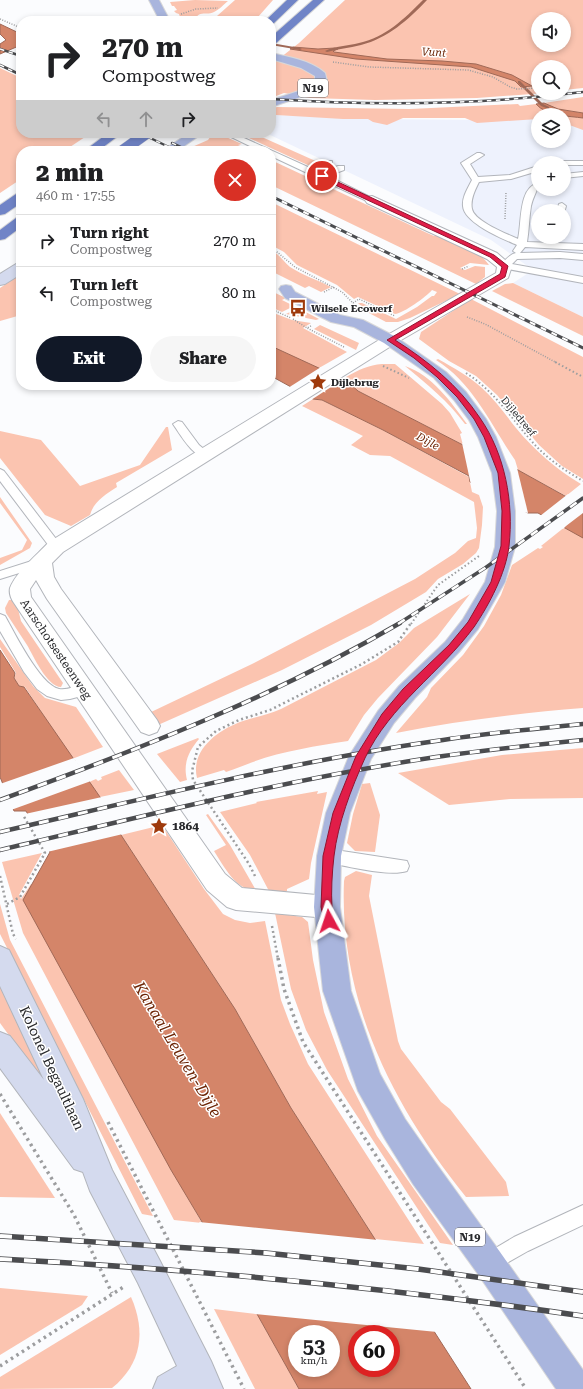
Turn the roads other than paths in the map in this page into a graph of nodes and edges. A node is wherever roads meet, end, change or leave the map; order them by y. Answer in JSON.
{"nodes":[{"id":1,"x":154,"y":0,"type":"edge"},
{"id":2,"x":293,"y":0,"type":"edge"},
{"id":3,"x":319,"y":1,"type":"edge"},
{"id":4,"x":162,"y":16,"type":"edge"},
{"id":5,"x":275,"y":16,"type":"edge"},
{"id":6,"x":276,"y":38,"type":"edge"},
{"id":7,"x":276,"y":57,"type":"edge"},
{"id":8,"x":276,"y":61,"type":"edge"},
{"id":9,"x":299,"y":64,"type":"junction"},
{"id":10,"x":276,"y":102,"type":"edge"},
{"id":11,"x":109,"y":138,"type":"edge"},
{"id":12,"x":140,"y":138,"type":"edge"},
{"id":13,"x":188,"y":138,"type":"edge"},
{"id":14,"x":237,"y":138,"type":"edge"},
{"id":15,"x":97,"y":146,"type":"edge"},
{"id":16,"x":129,"y":146,"type":"edge"},
{"id":17,"x":176,"y":146,"type":"edge"},
{"id":18,"x":256,"y":146,"type":"edge"},
{"id":19,"x":276,"y":155,"type":"edge"},
{"id":20,"x":480,"y":156,"type":"dead end"},
{"id":21,"x":329,"y":163,"type":"dead end"},
{"id":22,"x":571,"y":163,"type":"edge"},
{"id":23,"x":583,"y":163,"type":"edge"},
{"id":24,"x":341,"y":168,"type":"dead end"},
{"id":25,"x":531,"y":170,"type":"edge"},
{"id":26,"x":310,"y":171,"type":"junction"},
{"id":27,"x":583,"y":174,"type":"edge"},
{"id":28,"x":571,"y":175,"type":"edge"},
{"id":29,"x":322,"y":176,"type":"junction"},
{"id":30,"x":476,"y":180,"type":"junction"},
{"id":31,"x":531,"y":192,"type":"edge"},
{"id":32,"x":16,"y":200,"type":"edge"},
{"id":33,"x":372,"y":200,"type":"joint"},
{"id":34,"x":0,"y":211,"type":"edge"},
{"id":35,"x":16,"y":225,"type":"edge"},
{"id":36,"x":0,"y":236,"type":"edge"},
{"id":37,"x":531,"y":243,"type":"edge"},
{"id":38,"x":523,"y":244,"type":"junction"},
{"id":39,"x":568,"y":244,"type":"edge"},
{"id":40,"x":583,"y":247,"type":"edge"},
{"id":41,"x":583,"y":258,"type":"edge"},
{"id":42,"x":510,"y":261,"type":"junction"},
{"id":43,"x":12,"y":262,"type":"edge"},
{"id":44,"x":583,"y":280,"type":"edge"},
{"id":45,"x":0,"y":281,"type":"edge"},
{"id":46,"x":276,"y":284,"type":"edge"},
{"id":47,"x":390,"y":340,"type":"junction"},
{"id":48,"x":178,"y":424,"type":"dead end"},
{"id":49,"x":205,"y":455,"type":"junction"},
{"id":50,"x":0,"y":473,"type":"edge"},
{"id":51,"x":49,"y":554,"type":"junction"},
{"id":52,"x":0,"y":575,"type":"edge"},
{"id":53,"x":0,"y":619,"type":"edge"},
{"id":54,"x":84,"y":690,"type":"junction"},
{"id":55,"x":149,"y":726,"type":"dead end"},
{"id":56,"x":329,"y":856,"type":"junction"},
{"id":57,"x":401,"y":866,"type":"dead end"},
{"id":58,"x":327,"y":907,"type":"junction"},
{"id":59,"x":0,"y":958,"type":"edge"},
{"id":60,"x":0,"y":1045,"type":"edge"},
{"id":61,"x":101,"y":1180,"type":"junction"},
{"id":62,"x":583,"y":1215,"type":"edge"},
{"id":63,"x":489,"y":1263,"type":"junction"},
{"id":64,"x":202,"y":1381,"type":"edge"},
{"id":65,"x":170,"y":1389,"type":"edge"},
{"id":66,"x":576,"y":1389,"type":"edge"}],
"edges":[{"from":1,"to":4,"type":"main road"},
{"from":2,"to":5,"type":"highway"},
{"from":3,"to":6,"type":"highway"},
{"from":7,"to":9,"type":"main road","number":"N19"},
{"from":8,"to":9,"type":"main road","number":"N19"},
{"from":9,"to":10,"type":"main road","number":"N19"},
{"from":11,"to":15,"type":"highway"},
{"from":12,"to":16,"type":"highway","bridge":true},
{"from":13,"to":17,"type":"main road"},
{"from":14,"to":18,"type":"lane"},
{"from":19,"to":26,"type":"lane"},
{"from":20,"to":30,"type":"lane"},
{"from":21,"to":26,"type":"lane"},
{"from":22,"to":23,"type":"lane"},
{"from":24,"to":29,"type":"lane"},
{"from":25,"to":30,"type":"lane"},
{"from":26,"to":29,"type":"lane"},
{"from":27,"to":28,"type":"lane"},
{"from":29,"to":33,"type":"lane"},
{"from":30,"to":38,"type":"lane"},
{"from":31,"to":38,"type":"lane"},
{"from":32,"to":34,"type":"highway"},
{"from":33,"to":42,"type":"street"},
{"from":35,"to":36,"type":"highway"},
{"from":37,"to":38,"type":"lane"},
{"from":38,"to":42,"type":"lane"},
{"from":39,"to":40,"type":"lane"},
{"from":41,"to":42,"type":"lane"},
{"from":42,"to":44,"type":"lane"},
{"from":42,"to":47,"type":"street","name":"Aarschotsesteenweg"},
{"from":43,"to":45,"type":"street"},
{"from":46,"to":47,"type":"main road","number":"N19"},
{"from":47,"to":49,"type":"street","name":"Aarschotsesteenweg"},
{"from":47,"to":56,"type":"main road","number":"N19"},
{"from":48,"to":49,"type":"lane"},
{"from":49,"to":51,"type":"street","name":"Aarschotsesteenweg"},
{"from":50,"to":51,"type":"lane"},
{"from":51,"to":52,"type":"lane"},
{"from":51,"to":54,"type":"street","name":"Aarschotsesteenweg"},
{"from":51,"to":55,"type":"street"},
{"from":53,"to":54,"type":"lane"},
{"from":54,"to":58,"type":"street","name":"Aarschotsesteenweg"},
{"from":56,"to":57,"type":"lane"},
{"from":56,"to":58,"type":"main road","number":"N19"},
{"from":58,"to":63,"type":"main road","number":"N19"},
{"from":59,"to":61,"type":"street","name":"Kolonel Begaultlaan"},
{"from":60,"to":61,"type":"street","name":"Kolonel Begaultlaan"},
{"from":61,"to":64,"type":"street","name":"Kolonel Begaultlaan"},
{"from":62,"to":63,"type":"lane"},
{"from":63,"to":66,"type":"main road","number":"N19"},
{"from":64,"to":65,"type":"street"}]}
